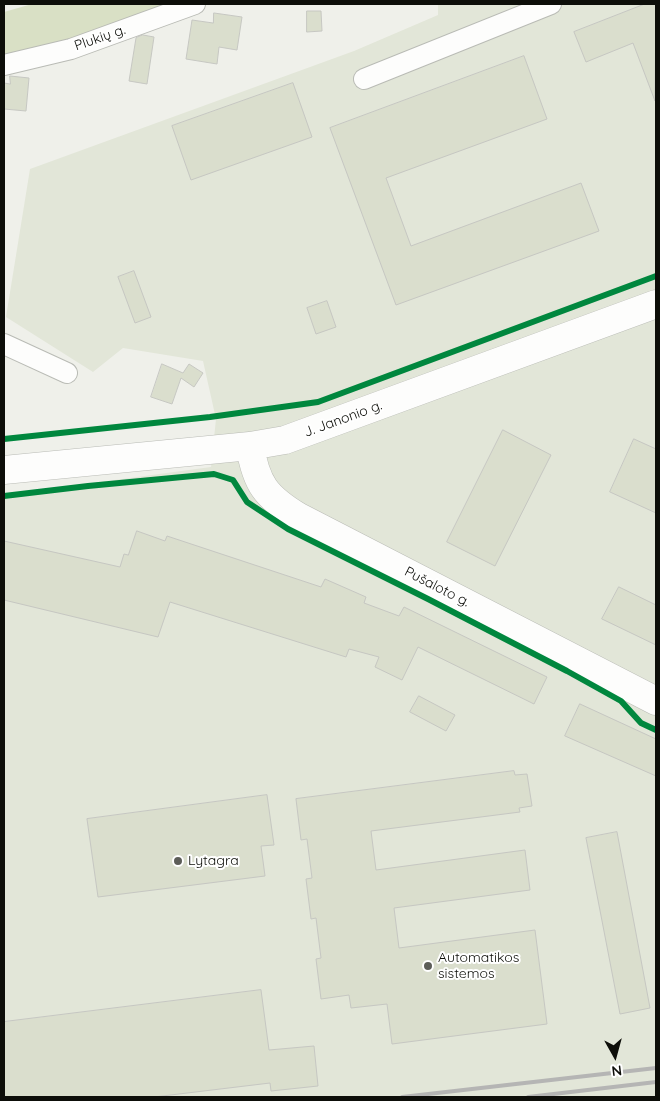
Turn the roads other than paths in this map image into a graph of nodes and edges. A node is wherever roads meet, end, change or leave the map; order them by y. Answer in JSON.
{"nodes":[{"id":1,"x":194,"y":4,"type":"edge"},
{"id":2,"x":551,"y":4,"type":"edge"},
{"id":3,"x":4,"y":65,"type":"edge"},
{"id":4,"x":364,"y":79,"type":"dead end"},
{"id":5,"x":656,"y":304,"type":"edge"},
{"id":6,"x":4,"y":344,"type":"edge"},
{"id":7,"x":67,"y":373,"type":"dead end"},
{"id":8,"x":250,"y":446,"type":"junction"},
{"id":9,"x":7,"y":471,"type":"edge"},
{"id":10,"x":656,"y":701,"type":"edge"}],
"edges":[{"from":1,"to":3,"type":"street","name":"Plukių g."},
{"from":2,"to":4,"type":"street"},
{"from":5,"to":8,"type":"main road","name":"J. Janonio g."},
{"from":6,"to":7,"type":"street"},
{"from":8,"to":9,"type":"main road","name":"J. Janonio g."},
{"from":8,"to":10,"type":"main road","name":"Pušaloto g."}]}
